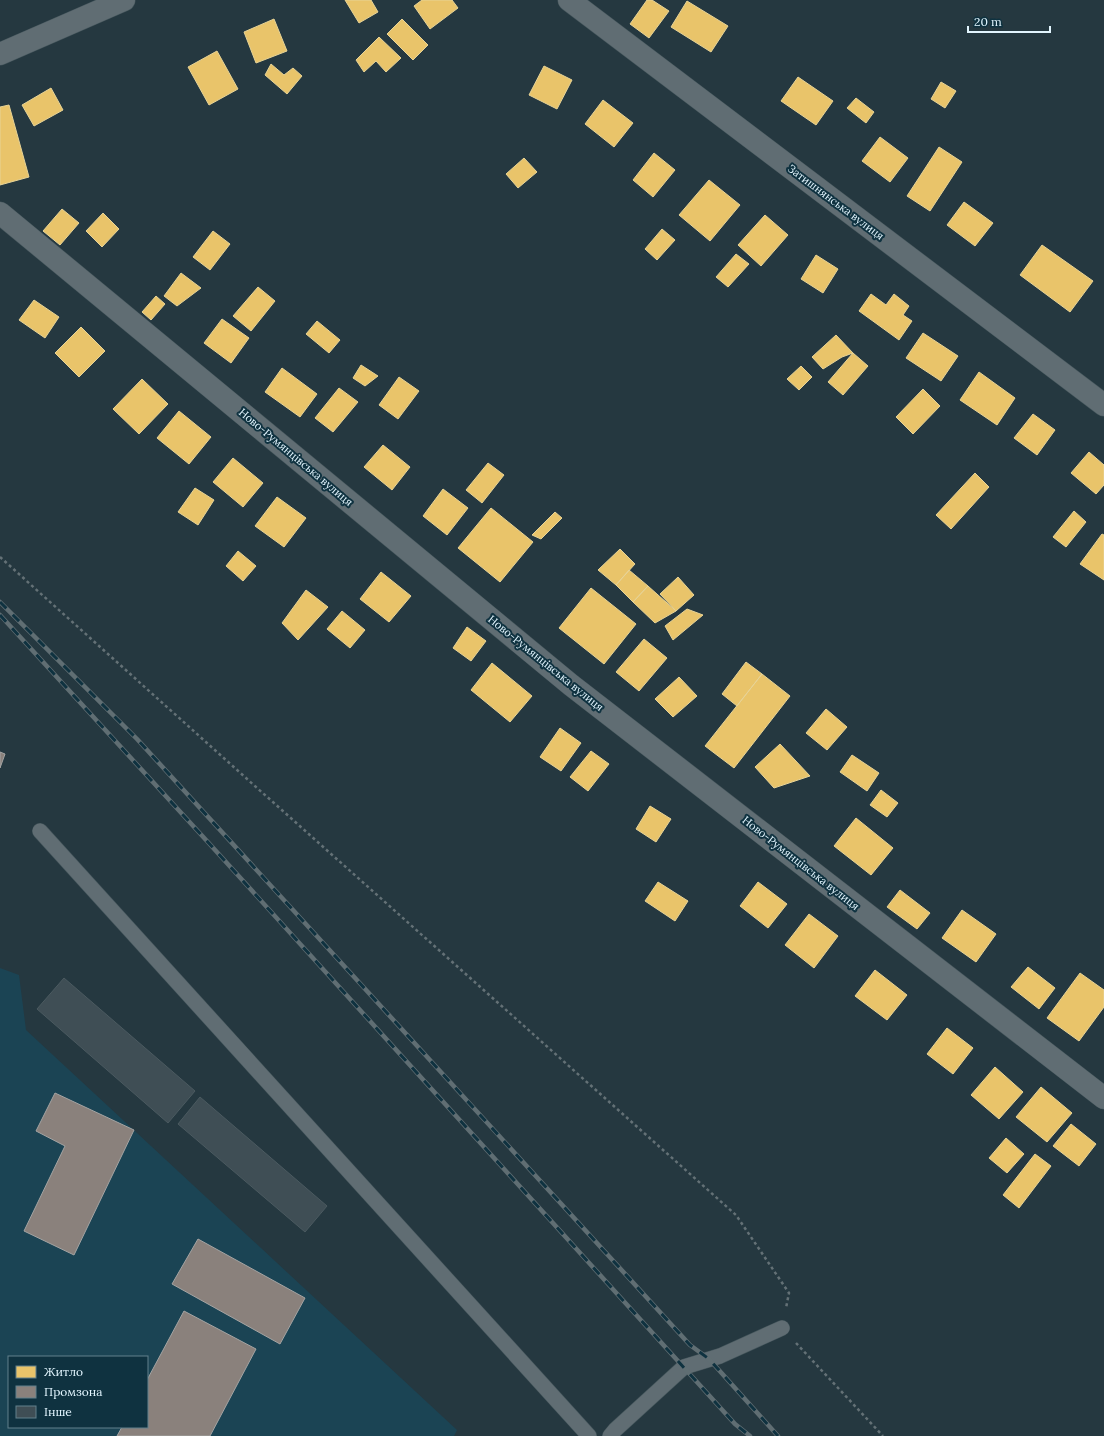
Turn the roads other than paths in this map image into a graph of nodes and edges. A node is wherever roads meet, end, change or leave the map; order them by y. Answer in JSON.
{"nodes":[{"id":1,"x":124,"y":0,"type":"edge"},
{"id":2,"x":569,"y":0,"type":"edge"},
{"id":3,"x":0,"y":54,"type":"edge"},
{"id":4,"x":0,"y":213,"type":"edge"},
{"id":5,"x":1104,"y":405,"type":"edge"},
{"id":6,"x":40,"y":831,"type":"dead end"},
{"id":7,"x":1104,"y":1098,"type":"edge"},
{"id":8,"x":782,"y":1328,"type":"road end"},
{"id":9,"x":589,"y":1436,"type":"edge"},
{"id":10,"x":610,"y":1436,"type":"edge"}],
"edges":[{"from":1,"to":3,"type":"street"},
{"from":2,"to":5,"type":"street","name":"Затишнянська вулиця"},
{"from":4,"to":7,"type":"street","name":"Ново-Румянцівська вулиця"},
{"from":6,"to":9,"type":"lane"},
{"from":8,"to":10,"type":"lane"}]}
